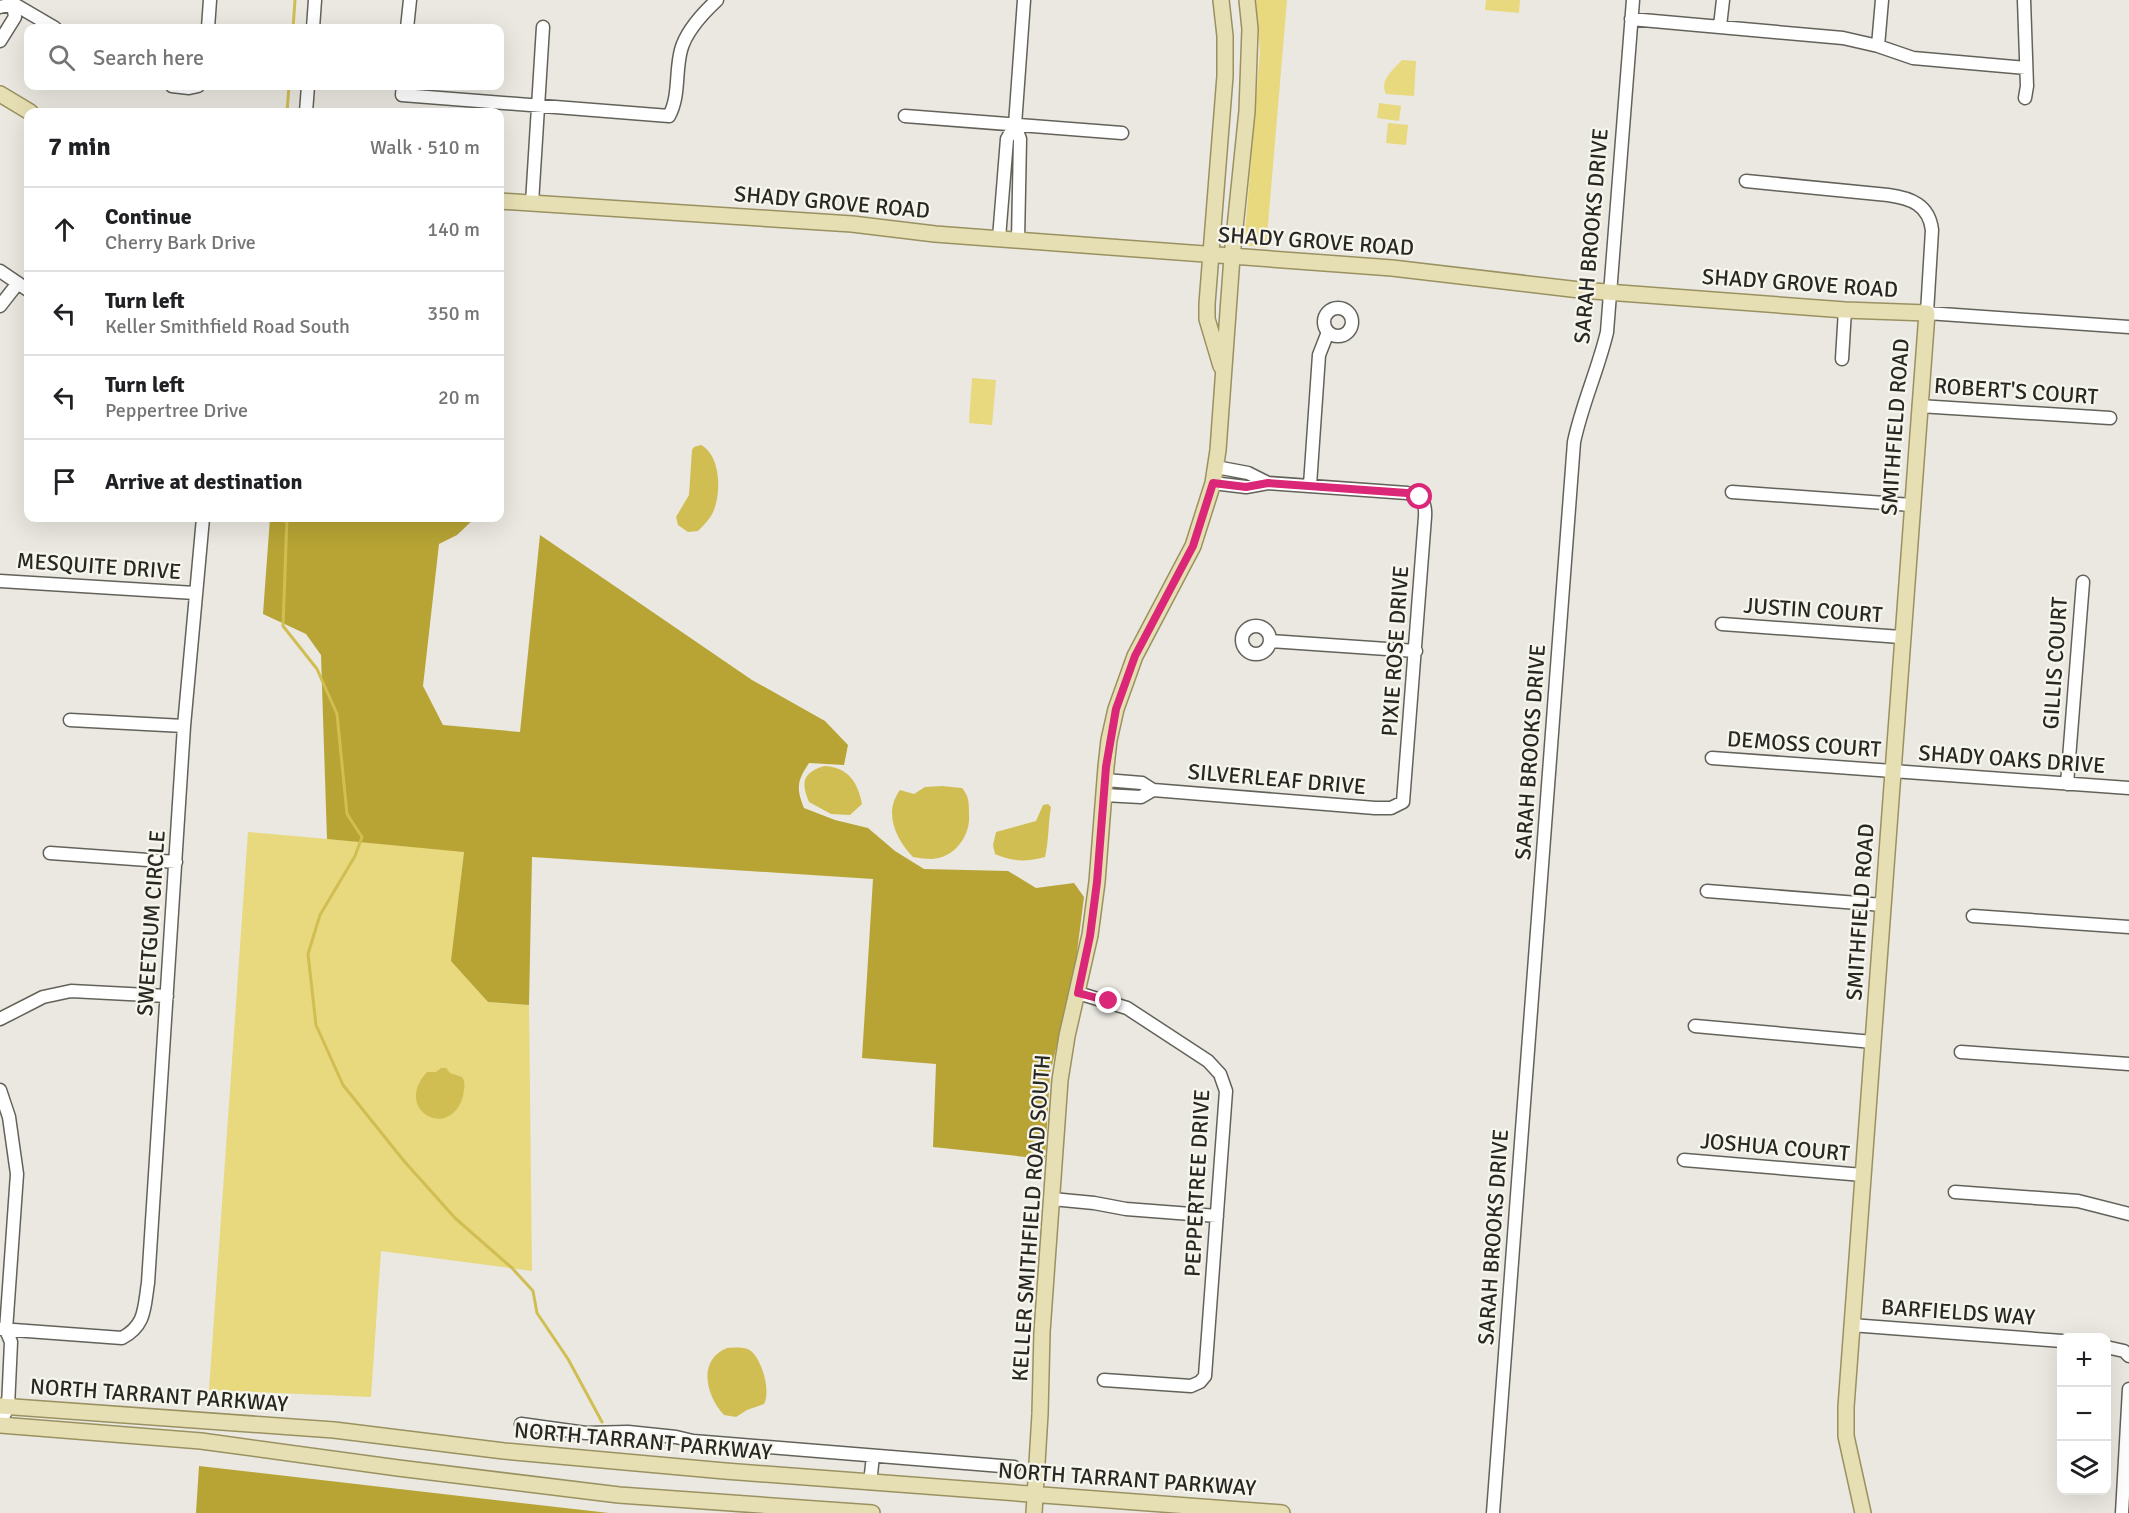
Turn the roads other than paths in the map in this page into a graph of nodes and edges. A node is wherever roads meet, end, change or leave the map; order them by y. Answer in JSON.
{"nodes":[{"id":1,"x":210,"y":0,"type":"edge"},
{"id":2,"x":315,"y":0,"type":"edge"},
{"id":3,"x":410,"y":0,"type":"edge"},
{"id":4,"x":717,"y":0,"type":"edge"},
{"id":5,"x":1024,"y":0,"type":"edge"},
{"id":6,"x":1221,"y":0,"type":"edge"},
{"id":7,"x":1247,"y":0,"type":"edge"},
{"id":8,"x":1633,"y":0,"type":"edge"},
{"id":9,"x":1723,"y":0,"type":"edge"},
{"id":10,"x":1882,"y":0,"type":"edge"},
{"id":11,"x":2024,"y":0,"type":"edge"},
{"id":12,"x":13,"y":1,"type":"edge"},
{"id":13,"x":0,"y":7,"type":"edge"},
{"id":14,"x":1631,"y":19,"type":"junction"},
{"id":15,"x":49,"y":24,"type":"edge"},
{"id":16,"x":208,"y":24,"type":"edge"},
{"id":17,"x":313,"y":24,"type":"edge"},
{"id":18,"x":408,"y":24,"type":"edge"},
{"id":19,"x":1720,"y":26,"type":"junction"},
{"id":20,"x":543,"y":27,"type":"dead end"},
{"id":21,"x":0,"y":40,"type":"edge"},
{"id":22,"x":1878,"y":46,"type":"junction"},
{"id":23,"x":2026,"y":68,"type":"junction"},
{"id":24,"x":308,"y":90,"type":"edge"},
{"id":25,"x":402,"y":90,"type":"edge"},
{"id":26,"x":0,"y":94,"type":"edge"},
{"id":27,"x":2025,"y":98,"type":"dead end"},
{"id":28,"x":538,"y":104,"type":"junction"},
{"id":29,"x":24,"y":108,"type":"edge"},
{"id":30,"x":306,"y":108,"type":"edge"},
{"id":31,"x":905,"y":117,"type":"dead end"},
{"id":32,"x":1016,"y":125,"type":"junction"},
{"id":33,"x":1122,"y":133,"type":"dead end"},
{"id":34,"x":1746,"y":181,"type":"dead end"},
{"id":35,"x":504,"y":201,"type":"edge"},
{"id":36,"x":532,"y":203,"type":"junction"},
{"id":37,"x":999,"y":238,"type":"junction"},
{"id":38,"x":1018,"y":240,"type":"junction"},
{"id":39,"x":1212,"y":256,"type":"junction"},
{"id":40,"x":1232,"y":257,"type":"junction"},
{"id":41,"x":0,"y":271,"type":"edge"},
{"id":42,"x":23,"y":287,"type":"edge"},
{"id":43,"x":1612,"y":292,"type":"junction"},
{"id":44,"x":0,"y":306,"type":"edge"},
{"id":45,"x":1845,"y":310,"type":"junction"},
{"id":46,"x":1927,"y":313,"type":"junction"},
{"id":47,"x":2129,"y":327,"type":"edge"},
{"id":48,"x":1328,"y":332,"type":"dead end"},
{"id":49,"x":1842,"y":359,"type":"dead end"},
{"id":50,"x":1224,"y":376,"type":"junction"},
{"id":51,"x":1919,"y":406,"type":"junction"},
{"id":52,"x":2110,"y":418,"type":"dead end"},
{"id":53,"x":1216,"y":467,"type":"junction"},
{"id":54,"x":1213,"y":483,"type":"junction"},
{"id":55,"x":1268,"y":483,"type":"junction"},
{"id":56,"x":1310,"y":485,"type":"junction"},
{"id":57,"x":1732,"y":492,"type":"dead end"},
{"id":58,"x":1912,"y":506,"type":"junction"},
{"id":59,"x":203,"y":522,"type":"edge"},
{"id":60,"x":0,"y":580,"type":"edge"},
{"id":61,"x":2082,"y":582,"type":"dead end"},
{"id":62,"x":195,"y":593,"type":"junction"},
{"id":63,"x":1722,"y":624,"type":"dead end"},
{"id":64,"x":1901,"y":637,"type":"junction"},
{"id":65,"x":1270,"y":641,"type":"dead end"},
{"id":66,"x":1416,"y":651,"type":"junction"},
{"id":67,"x":70,"y":720,"type":"dead end"},
{"id":68,"x":184,"y":726,"type":"junction"},
{"id":69,"x":1712,"y":759,"type":"dead end"},
{"id":70,"x":1892,"y":772,"type":"junction"},
{"id":71,"x":2067,"y":784,"type":"junction"},
{"id":72,"x":1104,"y":788,"type":"junction"},
{"id":73,"x":2129,"y":788,"type":"edge"},
{"id":74,"x":1398,"y":807,"type":"joint"},
{"id":75,"x":50,"y":853,"type":"dead end"},
{"id":76,"x":176,"y":862,"type":"junction"},
{"id":77,"x":1707,"y":891,"type":"dead end"},
{"id":78,"x":1883,"y":905,"type":"junction"},
{"id":79,"x":1973,"y":916,"type":"dead end"},
{"id":80,"x":2129,"y":927,"type":"edge"},
{"id":81,"x":1078,"y":993,"type":"junction"},
{"id":82,"x":166,"y":996,"type":"junction"},
{"id":83,"x":0,"y":1019,"type":"edge"},
{"id":84,"x":1695,"y":1026,"type":"dead end"},
{"id":85,"x":1873,"y":1042,"type":"junction"},
{"id":86,"x":1960,"y":1052,"type":"dead end"},
{"id":87,"x":2129,"y":1064,"type":"edge"},
{"id":88,"x":0,"y":1090,"type":"edge"},
{"id":89,"x":1684,"y":1160,"type":"dead end"},
{"id":90,"x":1863,"y":1175,"type":"junction"},
{"id":91,"x":1954,"y":1192,"type":"dead end"},
{"id":92,"x":1052,"y":1199,"type":"junction"},
{"id":93,"x":2129,"y":1214,"type":"edge"},
{"id":94,"x":1218,"y":1216,"type":"junction"},
{"id":95,"x":1851,"y":1325,"type":"junction"},
{"id":96,"x":2,"y":1333,"type":"edge"},
{"id":97,"x":2057,"y":1341,"type":"edge"},
{"id":98,"x":2111,"y":1349,"type":"edge"},
{"id":99,"x":2127,"y":1354,"type":"edge"},
{"id":100,"x":1104,"y":1380,"type":"dead end"},
{"id":101,"x":2129,"y":1389,"type":"edge"},
{"id":102,"x":4,"y":1406,"type":"edge"},
{"id":103,"x":0,"y":1424,"type":"edge"},
{"id":104,"x":521,"y":1424,"type":"dead end"},
{"id":105,"x":873,"y":1456,"type":"junction"},
{"id":106,"x":1014,"y":1467,"type":"dead end"},
{"id":107,"x":870,"y":1483,"type":"junction"},
{"id":108,"x":1035,"y":1496,"type":"junction"},
{"id":109,"x":872,"y":1513,"type":"edge"},
{"id":110,"x":1034,"y":1513,"type":"edge"},
{"id":111,"x":1282,"y":1513,"type":"edge"},
{"id":112,"x":1493,"y":1513,"type":"edge"},
{"id":113,"x":1863,"y":1513,"type":"edge"},
{"id":114,"x":2122,"y":1513,"type":"edge"}],
"edges":[{"from":1,"to":16,"type":"street"},
{"from":2,"to":17,"type":"street"},
{"from":3,"to":18,"type":"street"},
{"from":4,"to":28,"type":"street"},
{"from":5,"to":32,"type":"street"},
{"from":6,"to":39,"type":"main road","name":"KELLER SMITHFIELD ROAD SOUTH"},
{"from":7,"to":40,"type":"main road","name":"KELLER SMITHFIELD ROAD SOUTH"},
{"from":8,"to":14,"type":"street","name":"SARAH BROOKS DRIVE"},
{"from":9,"to":19,"type":"street"},
{"from":10,"to":22,"type":"street"},
{"from":11,"to":23,"type":"street"},
{"from":12,"to":13,"type":"street"},
{"from":12,"to":15,"type":"street"},
{"from":12,"to":21,"type":"street"},
{"from":14,"to":19,"type":"street"},
{"from":14,"to":43,"type":"street","name":"SARAH BROOKS DRIVE"},
{"from":19,"to":22,"type":"street"},
{"from":20,"to":28,"type":"street"},
{"from":22,"to":23,"type":"street"},
{"from":23,"to":27,"type":"street"},
{"from":24,"to":30,"type":"street"},
{"from":25,"to":28,"type":"street"},
{"from":26,"to":29,"type":"main road"},
{"from":28,"to":36,"type":"street"},
{"from":31,"to":32,"type":"street"},
{"from":32,"to":33,"type":"street"},
{"from":32,"to":37,"type":"street"},
{"from":32,"to":38,"type":"street"},
{"from":34,"to":46,"type":"street"},
{"from":35,"to":36,"type":"main road","name":"SHADY GROVE ROAD"},
{"from":36,"to":37,"type":"main road","name":"SHADY GROVE ROAD"},
{"from":37,"to":38,"type":"main road","name":"SHADY GROVE ROAD"},
{"from":38,"to":39,"type":"main road","name":"SHADY GROVE ROAD"},
{"from":39,"to":40,"type":"main road","name":"SHADY GROVE ROAD"},
{"from":39,"to":50,"type":"main road","name":"KELLER SMITHFIELD ROAD SOUTH"},
{"from":40,"to":43,"type":"main road","name":"SHADY GROVE ROAD"},
{"from":40,"to":50,"type":"main road","name":"KELLER SMITHFIELD ROAD SOUTH"},
{"from":41,"to":42,"type":"street"},
{"from":42,"to":44,"type":"street"},
{"from":43,"to":45,"type":"main road","name":"SHADY GROVE ROAD"},
{"from":43,"to":112,"type":"street","name":"SARAH BROOKS DRIVE"},
{"from":45,"to":46,"type":"main road","name":"SHADY GROVE ROAD"},
{"from":45,"to":49,"type":"street"},
{"from":46,"to":47,"type":"street","name":"SHADY GROVE ROAD"},
{"from":46,"to":51,"type":"main road","name":"SMITHFIELD ROAD"},
{"from":48,"to":56,"type":"street"},
{"from":50,"to":53,"type":"main road","name":"KELLER SMITHFIELD ROAD SOUTH"},
{"from":51,"to":52,"type":"street","name":"ROBERT'S COURT"},
{"from":51,"to":58,"type":"main road","name":"SMITHFIELD ROAD"},
{"from":53,"to":54,"type":"main road","name":"KELLER SMITHFIELD ROAD SOUTH"},
{"from":53,"to":55,"type":"street"},
{"from":54,"to":55,"type":"street"},
{"from":54,"to":72,"type":"main road","name":"KELLER SMITHFIELD ROAD SOUTH"},
{"from":55,"to":56,"type":"street"},
{"from":56,"to":66,"type":"street","name":"PIXIE ROSE DRIVE"},
{"from":57,"to":58,"type":"street"},
{"from":58,"to":64,"type":"main road","name":"SMITHFIELD ROAD"},
{"from":59,"to":62,"type":"street","name":"SWEETGUM CIRCLE"},
{"from":60,"to":62,"type":"street","name":"MESQUITE DRIVE"},
{"from":61,"to":71,"type":"street","name":"GILLIS COURT"},
{"from":62,"to":68,"type":"street","name":"SWEETGUM CIRCLE"},
{"from":63,"to":64,"type":"street","name":"JUSTIN COURT"},
{"from":64,"to":70,"type":"main road","name":"SMITHFIELD ROAD"},
{"from":65,"to":66,"type":"street"},
{"from":66,"to":74,"type":"street","name":"PIXIE ROSE DRIVE"},
{"from":67,"to":68,"type":"street"},
{"from":68,"to":76,"type":"street","name":"SWEETGUM CIRCLE"},
{"from":69,"to":70,"type":"street","name":"DEMOSS COURT"},
{"from":70,"to":71,"type":"street","name":"SHADY OAKS DRIVE"},
{"from":70,"to":78,"type":"main road","name":"SMITHFIELD ROAD"},
{"from":71,"to":73,"type":"street","name":"SHADY OAKS DRIVE"},
{"from":72,"to":74,"type":"street","name":"SILVERLEAF DRIVE"},
{"from":72,"to":81,"type":"main road","name":"KELLER SMITHFIELD ROAD SOUTH"},
{"from":75,"to":76,"type":"street"},
{"from":76,"to":82,"type":"street","name":"SWEETGUM CIRCLE"},
{"from":77,"to":78,"type":"street"},
{"from":78,"to":85,"type":"main road","name":"SMITHFIELD ROAD"},
{"from":79,"to":80,"type":"street"},
{"from":81,"to":92,"type":"main road","name":"KELLER SMITHFIELD ROAD SOUTH"},
{"from":81,"to":94,"type":"street","name":"PEPPERTREE DRIVE"},
{"from":82,"to":83,"type":"street"},
{"from":82,"to":96,"type":"street","name":"SWEETGUM CIRCLE"},
{"from":84,"to":85,"type":"street"},
{"from":85,"to":90,"type":"main road","name":"SMITHFIELD ROAD"},
{"from":86,"to":87,"type":"street"},
{"from":88,"to":96,"type":"street"},
{"from":89,"to":90,"type":"street","name":"JOSHUA COURT"},
{"from":90,"to":95,"type":"main road","name":"SMITHFIELD ROAD"},
{"from":91,"to":93,"type":"street"},
{"from":92,"to":94,"type":"street"},
{"from":92,"to":108,"type":"main road","name":"KELLER SMITHFIELD ROAD SOUTH"},
{"from":94,"to":100,"type":"street","name":"PEPPERTREE DRIVE"},
{"from":95,"to":97,"type":"street","name":"BARFIELDS WAY"},
{"from":95,"to":113,"type":"main road","name":"SMITHFIELD ROAD"},
{"from":96,"to":102,"type":"street"},
{"from":98,"to":99,"type":"street"},
{"from":101,"to":114,"type":"street"},
{"from":102,"to":103,"type":"street"},
{"from":102,"to":107,"type":"main road","name":"NORTH TARRANT PARKWAY"},
{"from":103,"to":109,"type":"main road","name":"NORTH TARRANT PARKWAY"},
{"from":104,"to":105,"type":"street"},
{"from":105,"to":106,"type":"street"},
{"from":105,"to":107,"type":"street"},
{"from":107,"to":108,"type":"main road","name":"NORTH TARRANT PARKWAY"},
{"from":108,"to":110,"type":"main road","name":"KELLER SMITHFIELD ROAD SOUTH"},
{"from":108,"to":111,"type":"main road","name":"NORTH TARRANT PARKWAY"}]}
